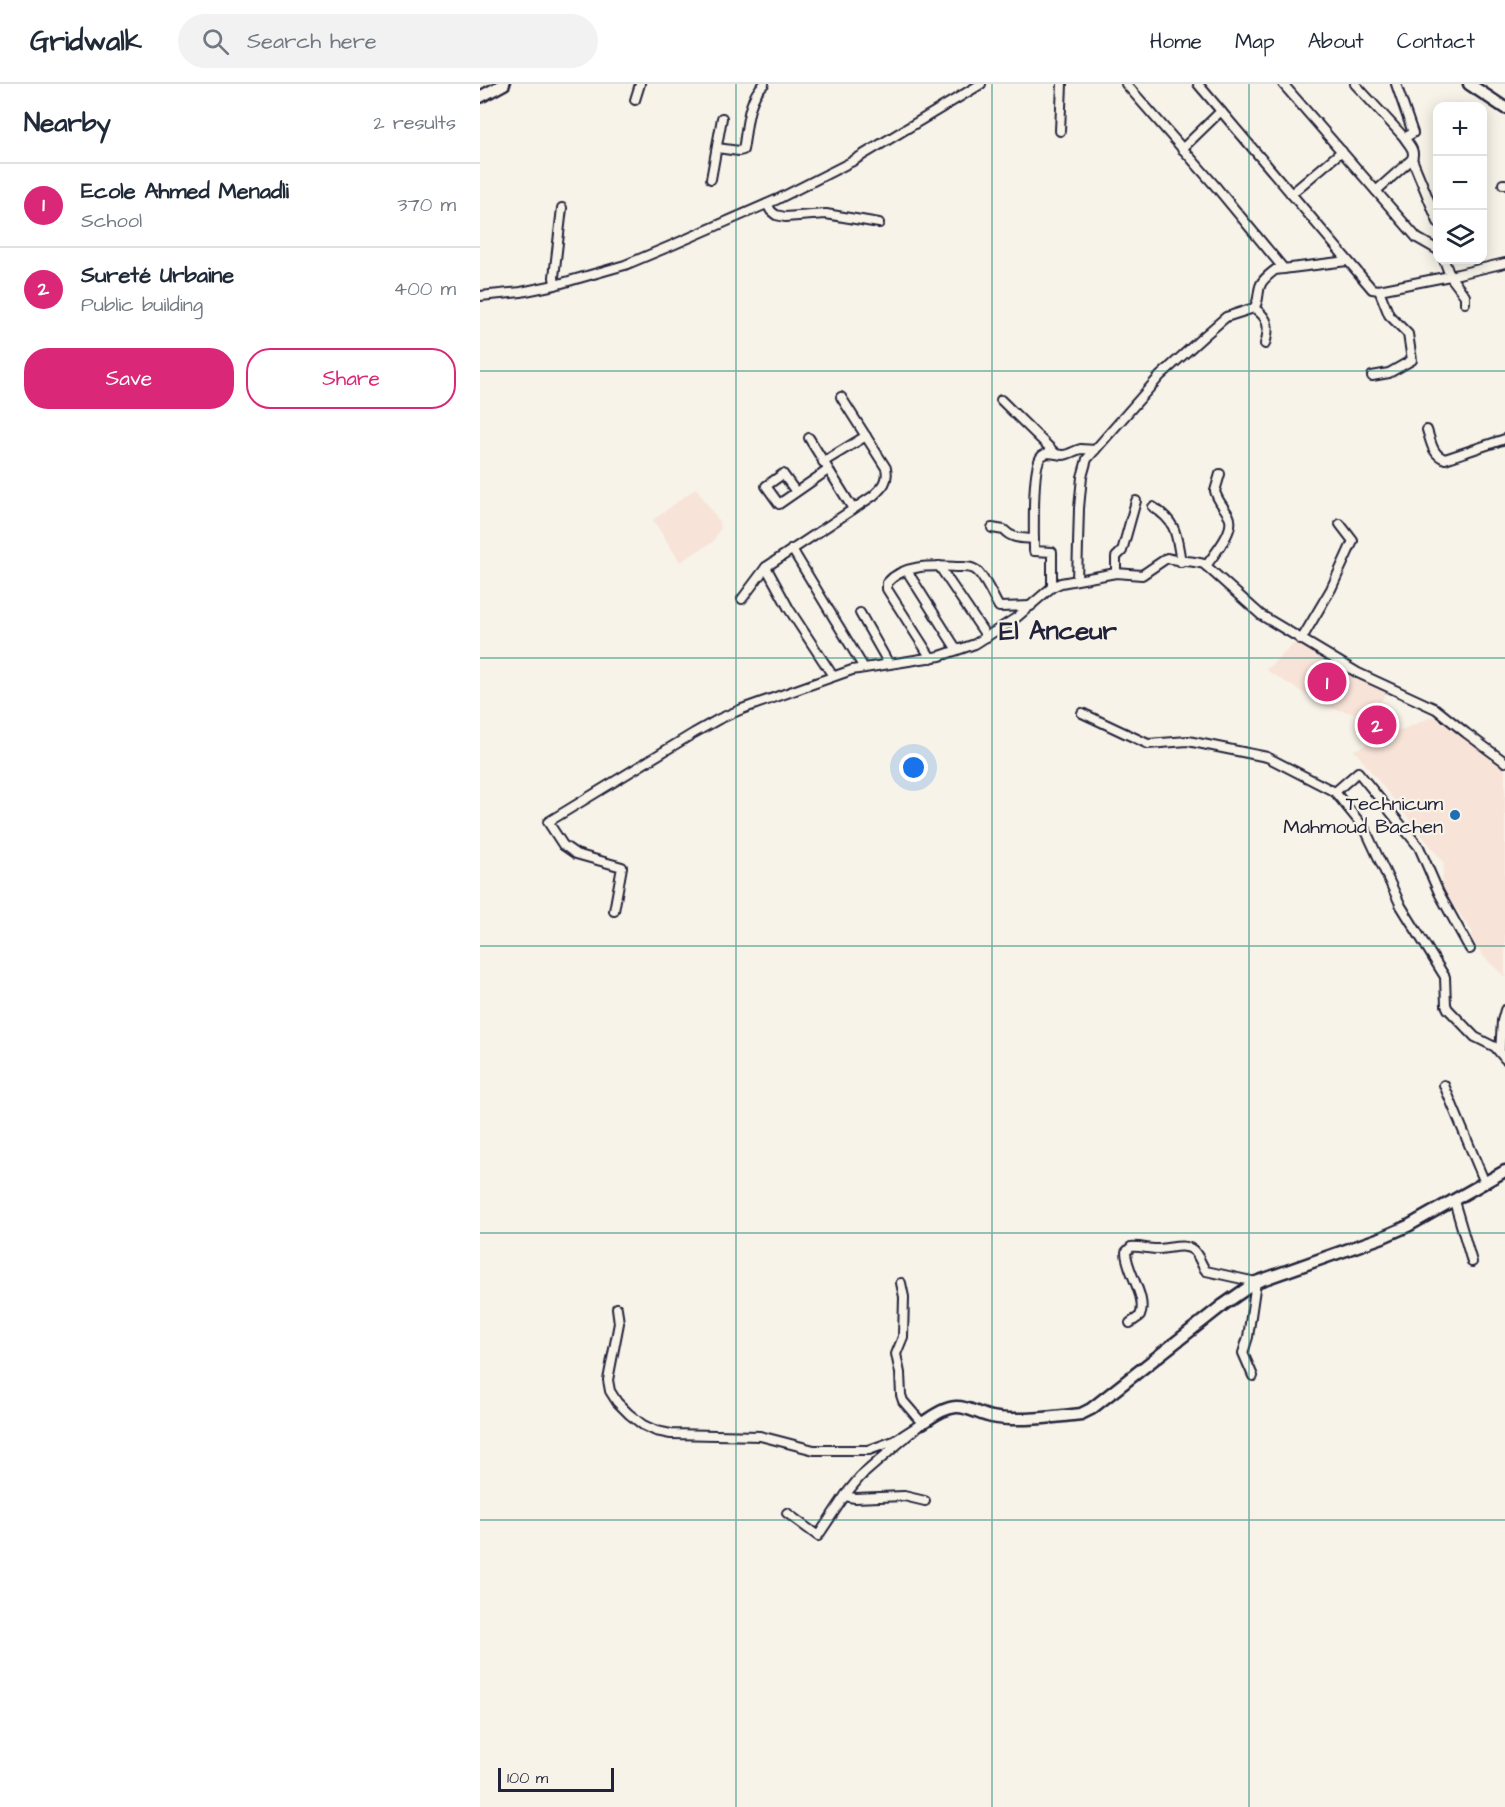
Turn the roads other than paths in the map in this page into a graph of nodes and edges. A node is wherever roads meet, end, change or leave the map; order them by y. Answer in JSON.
{"nodes":[{"id":1,"x":504,"y":84,"type":"edge"},
{"id":2,"x":640,"y":84,"type":"edge"},
{"id":3,"x":764,"y":84,"type":"edge"},
{"id":4,"x":981,"y":84,"type":"edge"},
{"id":5,"x":1062,"y":84,"type":"edge"},
{"id":6,"x":1125,"y":84,"type":"edge"},
{"id":7,"x":1198,"y":84,"type":"edge"},
{"id":8,"x":1283,"y":84,"type":"edge"},
{"id":9,"x":1355,"y":84,"type":"edge"},
{"id":10,"x":1396,"y":84,"type":"edge"},
{"id":11,"x":1469,"y":84,"type":"edge"},
{"id":12,"x":480,"y":97,"type":"edge"},
{"id":13,"x":635,"y":100,"type":"dead end"},
{"id":14,"x":1505,"y":108,"type":"edge"},
{"id":15,"x":1221,"y":111,"type":"junction"},
{"id":16,"x":722,"y":118,"type":"dead end"},
{"id":17,"x":1060,"y":131,"type":"dead end"},
{"id":18,"x":1402,"y":135,"type":"junction"},
{"id":19,"x":717,"y":148,"type":"junction"},
{"id":20,"x":1182,"y":149,"type":"junction"},
{"id":21,"x":1342,"y":151,"type":"junction"},
{"id":22,"x":1412,"y":159,"type":"junction"},
{"id":23,"x":711,"y":179,"type":"dead end"},
{"id":24,"x":1376,"y":191,"type":"junction"},
{"id":25,"x":1291,"y":194,"type":"junction"},
{"id":26,"x":767,"y":204,"type":"junction"},
{"id":27,"x":562,"y":208,"type":"dead end"},
{"id":28,"x":1433,"y":212,"type":"edge"},
{"id":29,"x":879,"y":223,"type":"dead end"},
{"id":30,"x":1433,"y":247,"type":"edge"},
{"id":31,"x":1347,"y":261,"type":"junction"},
{"id":32,"x":1505,"y":263,"type":"edge"},
{"id":33,"x":1446,"y":264,"type":"edge"},
{"id":34,"x":1284,"y":269,"type":"junction"},
{"id":35,"x":1450,"y":276,"type":"junction"},
{"id":36,"x":555,"y":285,"type":"junction"},
{"id":37,"x":1379,"y":290,"type":"junction"},
{"id":38,"x":480,"y":296,"type":"edge"},
{"id":39,"x":1465,"y":303,"type":"dead end"},
{"id":40,"x":1254,"y":308,"type":"junction"},
{"id":41,"x":1265,"y":344,"type":"dead end"},
{"id":42,"x":1372,"y":376,"type":"dead end"},
{"id":43,"x":841,"y":397,"type":"dead end"},
{"id":44,"x":1001,"y":400,"type":"dead end"},
{"id":45,"x":1427,"y":430,"type":"dead end"},
{"id":46,"x":866,"y":436,"type":"junction"},
{"id":47,"x":808,"y":438,"type":"dead end"},
{"id":48,"x":1505,"y":439,"type":"edge"},
{"id":49,"x":1095,"y":450,"type":"junction"},
{"id":50,"x":1055,"y":453,"type":"junction"},
{"id":51,"x":826,"y":466,"type":"junction"},
{"id":52,"x":1220,"y":474,"type":"dead end"},
{"id":53,"x":796,"y":492,"type":"dead end"},
{"id":54,"x":1136,"y":501,"type":"dead end"},
{"id":55,"x":1153,"y":507,"type":"dead end"},
{"id":56,"x":853,"y":509,"type":"junction"},
{"id":57,"x":1340,"y":524,"type":"dead end"},
{"id":58,"x":992,"y":528,"type":"dead end"},
{"id":59,"x":1034,"y":539,"type":"junction"},
{"id":60,"x":792,"y":549,"type":"junction"},
{"id":61,"x":1181,"y":562,"type":"junction"},
{"id":62,"x":939,"y":566,"type":"junction"},
{"id":63,"x":1206,"y":566,"type":"junction"},
{"id":64,"x":766,"y":567,"type":"junction"},
{"id":65,"x":907,"y":571,"type":"junction"},
{"id":66,"x":1116,"y":573,"type":"junction"},
{"id":67,"x":1077,"y":580,"type":"junction"},
{"id":68,"x":1052,"y":587,"type":"junction"},
{"id":69,"x":742,"y":599,"type":"dead end"},
{"id":70,"x":1031,"y":606,"type":"junction"},
{"id":71,"x":860,"y":613,"type":"dead end"},
{"id":72,"x":987,"y":637,"type":"junction"},
{"id":73,"x":1301,"y":640,"type":"junction"},
{"id":74,"x":957,"y":650,"type":"junction"},
{"id":75,"x":931,"y":658,"type":"junction"},
{"id":76,"x":889,"y":664,"type":"junction"},
{"id":77,"x":864,"y":668,"type":"junction"},
{"id":78,"x":833,"y":676,"type":"junction"},
{"id":79,"x":1082,"y":712,"type":"dead end"},
{"id":80,"x":1505,"y":762,"type":"edge"},
{"id":81,"x":1335,"y":792,"type":"junction"},
{"id":82,"x":614,"y":911,"type":"dead end"},
{"id":83,"x":1470,"y":949,"type":"dead end"},
{"id":84,"x":1505,"y":1010,"type":"edge"},
{"id":85,"x":1503,"y":1055,"type":"edge"},
{"id":86,"x":1444,"y":1085,"type":"dead end"},
{"id":87,"x":1505,"y":1171,"type":"edge"},
{"id":88,"x":1485,"y":1183,"type":"junction"},
{"id":89,"x":1454,"y":1201,"type":"junction"},
{"id":90,"x":1472,"y":1262,"type":"dead end"},
{"id":91,"x":1256,"y":1282,"type":"junction"},
{"id":92,"x":901,"y":1283,"type":"dead end"},
{"id":93,"x":617,"y":1308,"type":"dead end"},
{"id":94,"x":1130,"y":1323,"type":"dead end"},
{"id":95,"x":1253,"y":1376,"type":"dead end"},
{"id":96,"x":922,"y":1423,"type":"junction"},
{"id":97,"x":845,"y":1496,"type":"junction"},
{"id":98,"x":925,"y":1501,"type":"dead end"},
{"id":99,"x":788,"y":1514,"type":"dead end"}],
"edges":[{"from":1,"to":12,"type":"street"},
{"from":2,"to":13,"type":"street"},
{"from":3,"to":19,"type":"street"},
{"from":4,"to":26,"type":"street"},
{"from":5,"to":17,"type":"street"},
{"from":6,"to":20,"type":"street"},
{"from":7,"to":15,"type":"street"},
{"from":8,"to":21,"type":"street"},
{"from":9,"to":18,"type":"street"},
{"from":10,"to":18,"type":"street"},
{"from":11,"to":14,"type":"street"},
{"from":15,"to":20,"type":"street"},
{"from":15,"to":25,"type":"street"},
{"from":16,"to":19,"type":"street"},
{"from":18,"to":22,"type":"street"},
{"from":19,"to":23,"type":"street"},
{"from":20,"to":34,"type":"street"},
{"from":21,"to":24,"type":"street"},
{"from":21,"to":25,"type":"street"},
{"from":22,"to":24,"type":"street"},
{"from":22,"to":28,"type":"street"},
{"from":24,"to":30,"type":"street"},
{"from":25,"to":31,"type":"street"},
{"from":26,"to":29,"type":"street"},
{"from":26,"to":36,"type":"street"},
{"from":27,"to":36,"type":"street"},
{"from":31,"to":34,"type":"street"},
{"from":31,"to":37,"type":"street"},
{"from":32,"to":35,"type":"street"},
{"from":33,"to":35,"type":"street"},
{"from":34,"to":40,"type":"street"},
{"from":35,"to":37,"type":"street"},
{"from":35,"to":39,"type":"street"},
{"from":36,"to":38,"type":"street"},
{"from":37,"to":42,"type":"street"},
{"from":40,"to":41,"type":"street"},
{"from":40,"to":49,"type":"street"},
{"from":43,"to":46,"type":"street"},
{"from":44,"to":50,"type":"street"},
{"from":45,"to":48,"type":"street"},
{"from":46,"to":51,"type":"street"},
{"from":46,"to":56,"type":"street"},
{"from":47,"to":51,"type":"street"},
{"from":49,"to":50,"type":"street"},
{"from":49,"to":67,"type":"street"},
{"from":50,"to":59,"type":"street"},
{"from":51,"to":53,"type":"street"},
{"from":51,"to":56,"type":"street"},
{"from":52,"to":63,"type":"street"},
{"from":54,"to":66,"type":"street"},
{"from":55,"to":61,"type":"street"},
{"from":56,"to":60,"type":"street"},
{"from":57,"to":73,"type":"street"},
{"from":58,"to":59,"type":"street"},
{"from":59,"to":68,"type":"street"},
{"from":60,"to":64,"type":"street"},
{"from":60,"to":77,"type":"street"},
{"from":61,"to":63,"type":"street"},
{"from":61,"to":66,"type":"street"},
{"from":62,"to":65,"type":"street"},
{"from":62,"to":70,"type":"street"},
{"from":62,"to":72,"type":"street"},
{"from":63,"to":73,"type":"street"},
{"from":64,"to":69,"type":"street"},
{"from":64,"to":78,"type":"street"},
{"from":65,"to":74,"type":"street"},
{"from":65,"to":75,"type":"street"},
{"from":66,"to":67,"type":"street"},
{"from":67,"to":68,"type":"street"},
{"from":68,"to":70,"type":"street"},
{"from":70,"to":72,"type":"street"},
{"from":71,"to":76,"type":"street"},
{"from":72,"to":74,"type":"street"},
{"from":73,"to":80,"type":"street"},
{"from":74,"to":75,"type":"street"},
{"from":75,"to":76,"type":"street"},
{"from":76,"to":77,"type":"street"},
{"from":77,"to":78,"type":"street"},
{"from":78,"to":82,"type":"street"},
{"from":79,"to":81,"type":"street"},
{"from":81,"to":83,"type":"street"},
{"from":81,"to":85,"type":"street"},
{"from":84,"to":85,"type":"street"},
{"from":86,"to":88,"type":"street"},
{"from":87,"to":88,"type":"street"},
{"from":88,"to":89,"type":"street"},
{"from":89,"to":90,"type":"street"},
{"from":89,"to":91,"type":"street"},
{"from":91,"to":94,"type":"street"},
{"from":91,"to":95,"type":"street"},
{"from":91,"to":96,"type":"street"},
{"from":92,"to":96,"type":"street"},
{"from":93,"to":96,"type":"street"},
{"from":96,"to":97,"type":"street"},
{"from":97,"to":98,"type":"street"},
{"from":97,"to":99,"type":"street"}]}
